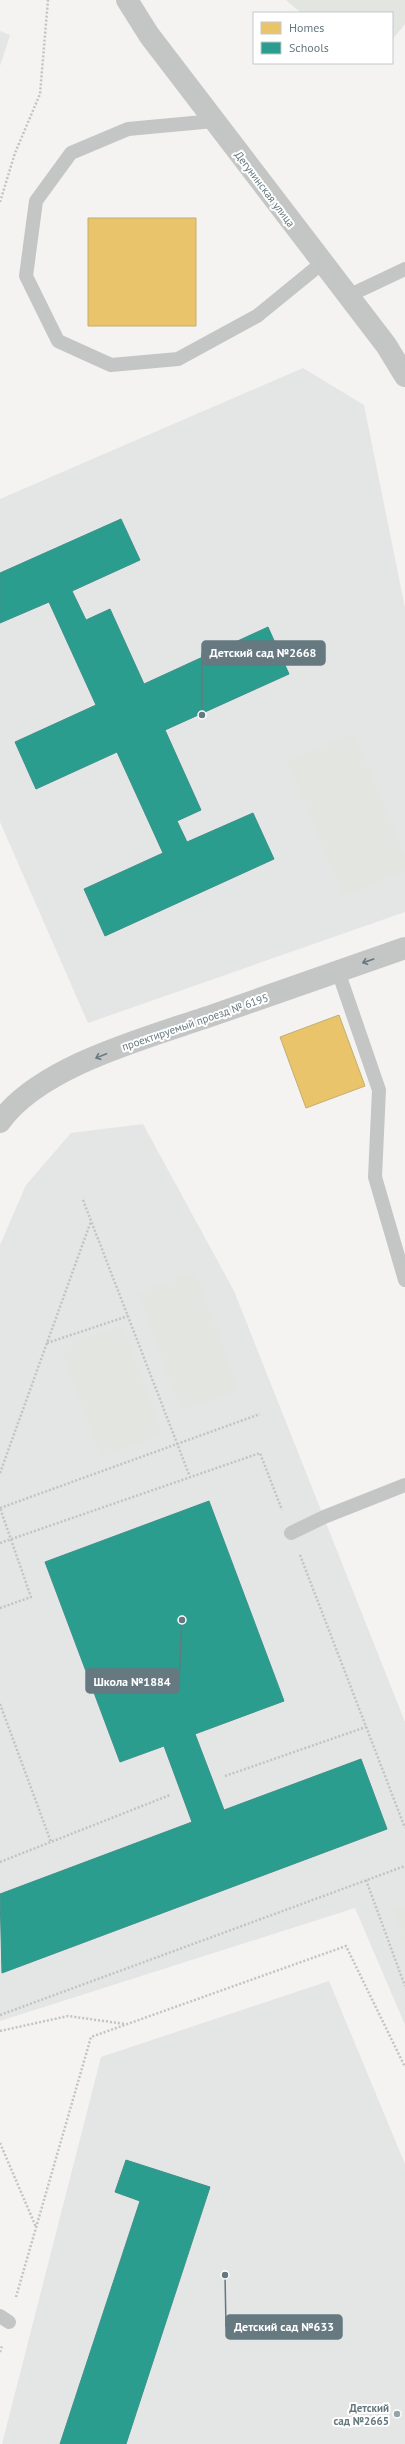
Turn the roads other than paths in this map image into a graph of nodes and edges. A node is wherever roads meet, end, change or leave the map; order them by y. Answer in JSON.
{"nodes":[{"id":1,"x":127,"y":0,"type":"edge"},
{"id":2,"x":214,"y":121,"type":"junction"},
{"id":3,"x":322,"y":263,"type":"junction"},
{"id":4,"x":405,"y":269,"type":"edge"},
{"id":5,"x":348,"y":296,"type":"junction"},
{"id":6,"x":405,"y":376,"type":"edge"},
{"id":7,"x":405,"y":948,"type":"edge"},
{"id":8,"x":338,"y":971,"type":"junction"},
{"id":9,"x":0,"y":1122,"type":"edge"},
{"id":10,"x":405,"y":1280,"type":"edge"},
{"id":11,"x":405,"y":1485,"type":"edge"},
{"id":12,"x":291,"y":1533,"type":"road end"}],
"edges":[{"from":1,"to":2,"type":"street","name":"Дегунинская улица"},
{"from":2,"to":3,"type":"street","name":"Дегунинская улица"},
{"from":2,"to":3,"type":"lane"},
{"from":3,"to":5,"type":"street","name":"Дегунинская улица"},
{"from":4,"to":5,"type":"lane"},
{"from":5,"to":6,"type":"street","name":"Дегунинская улица"},
{"from":7,"to":8,"type":"street","name":"проектируемый проезд № 6195","one_way":true},
{"from":8,"to":9,"type":"street","name":"проектируемый проезд № 6195","one_way":true},
{"from":8,"to":10,"type":"lane"},
{"from":11,"to":12,"type":"lane"}]}
